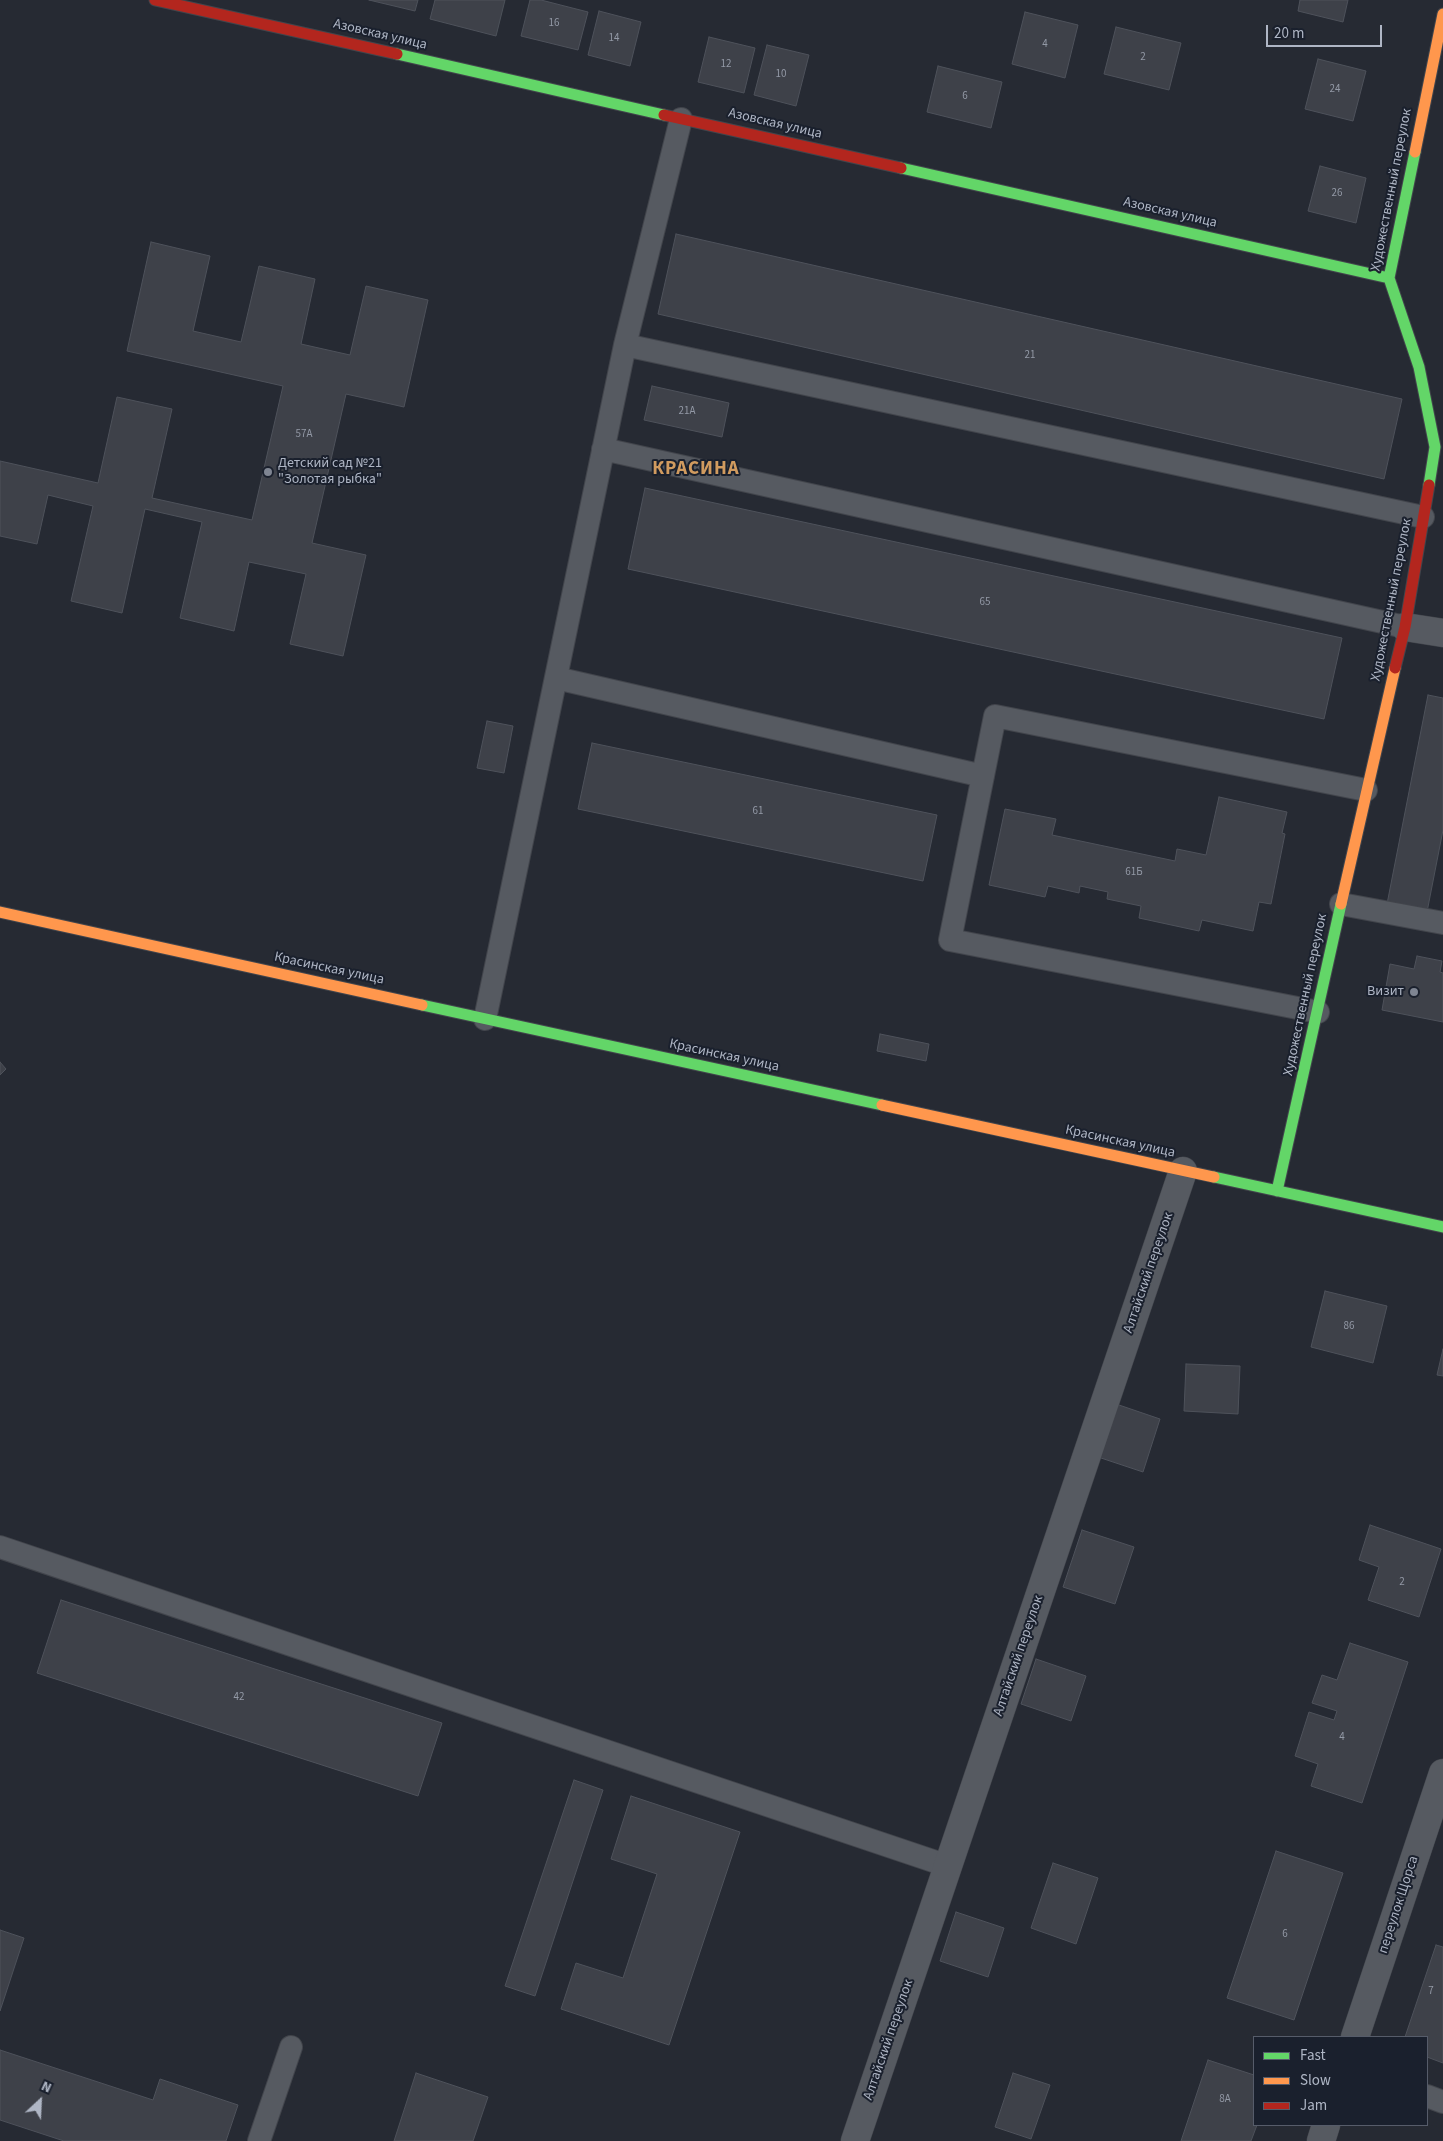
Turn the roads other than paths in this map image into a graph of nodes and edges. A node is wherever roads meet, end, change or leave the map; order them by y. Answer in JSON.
{"nodes":[{"id":1,"x":155,"y":0,"type":"edge"},
{"id":2,"x":1443,"y":14,"type":"edge"},
{"id":3,"x":681,"y":119,"type":"junction"},
{"id":4,"x":1388,"y":278,"type":"junction"},
{"id":5,"x":625,"y":345,"type":"junction"},
{"id":6,"x":604,"y":449,"type":"junction"},
{"id":7,"x":1423,"y":517,"type":"junction"},
{"id":8,"x":1405,"y":626,"type":"junction"},
{"id":9,"x":1443,"y":633,"type":"edge"},
{"id":10,"x":556,"y":678,"type":"junction"},
{"id":11,"x":983,"y":776,"type":"junction"},
{"id":12,"x":1366,"y":790,"type":"junction"},
{"id":13,"x":1341,"y":904,"type":"junction"},
{"id":14,"x":0,"y":912,"type":"edge"},
{"id":15,"x":1443,"y":923,"type":"edge"},
{"id":16,"x":1318,"y":1012,"type":"junction"},
{"id":17,"x":485,"y":1019,"type":"junction"},
{"id":18,"x":1183,"y":1171,"type":"junction"},
{"id":19,"x":1277,"y":1191,"type":"junction"},
{"id":20,"x":1443,"y":1227,"type":"edge"},
{"id":21,"x":1,"y":1550,"type":"edge"},
{"id":22,"x":1443,"y":1773,"type":"edge"},
{"id":23,"x":948,"y":1866,"type":"junction"},
{"id":24,"x":1355,"y":2036,"type":"edge"},
{"id":25,"x":291,"y":2047,"type":"dead end"},
{"id":26,"x":1428,"y":2096,"type":"edge"},
{"id":27,"x":1443,"y":2102,"type":"edge"},
{"id":28,"x":1326,"y":2126,"type":"edge"},
{"id":29,"x":259,"y":2141,"type":"edge"},
{"id":30,"x":855,"y":2141,"type":"edge"},
{"id":31,"x":1321,"y":2141,"type":"edge"}],
"edges":[{"from":1,"to":3,"type":"street","name":"Азовская улица"},
{"from":2,"to":4,"type":"street","name":"Художественный переулок"},
{"from":3,"to":4,"type":"street","name":"Азовская улица"},
{"from":3,"to":5,"type":"lane"},
{"from":4,"to":7,"type":"street","name":"Художественный переулок"},
{"from":5,"to":6,"type":"lane"},
{"from":5,"to":7,"type":"lane"},
{"from":6,"to":8,"type":"lane"},
{"from":6,"to":10,"type":"lane"},
{"from":7,"to":8,"type":"street","name":"Художественный переулок"},
{"from":8,"to":9,"type":"street"},
{"from":8,"to":12,"type":"street","name":"Художественный переулок"},
{"from":10,"to":11,"type":"lane"},
{"from":10,"to":17,"type":"lane"},
{"from":11,"to":12,"type":"lane"},
{"from":11,"to":16,"type":"lane"},
{"from":12,"to":13,"type":"street","name":"Художественный переулок"},
{"from":13,"to":15,"type":"lane"},
{"from":13,"to":16,"type":"street","name":"Художественный переулок"},
{"from":14,"to":17,"type":"street","name":"Красинская улица"},
{"from":16,"to":19,"type":"street","name":"Художественный переулок"},
{"from":17,"to":18,"type":"street","name":"Красинская улица"},
{"from":18,"to":19,"type":"street","name":"Красинская улица"},
{"from":18,"to":23,"type":"street","name":"Алтайский переулок"},
{"from":19,"to":20,"type":"street","name":"Красинская улица"},
{"from":21,"to":23,"type":"lane"},
{"from":22,"to":24,"type":"street","name":"переулок Щорса"},
{"from":23,"to":30,"type":"street","name":"Алтайский переулок"},
{"from":25,"to":29,"type":"lane"},
{"from":26,"to":27,"type":"lane"},
{"from":28,"to":31,"type":"street"}]}
